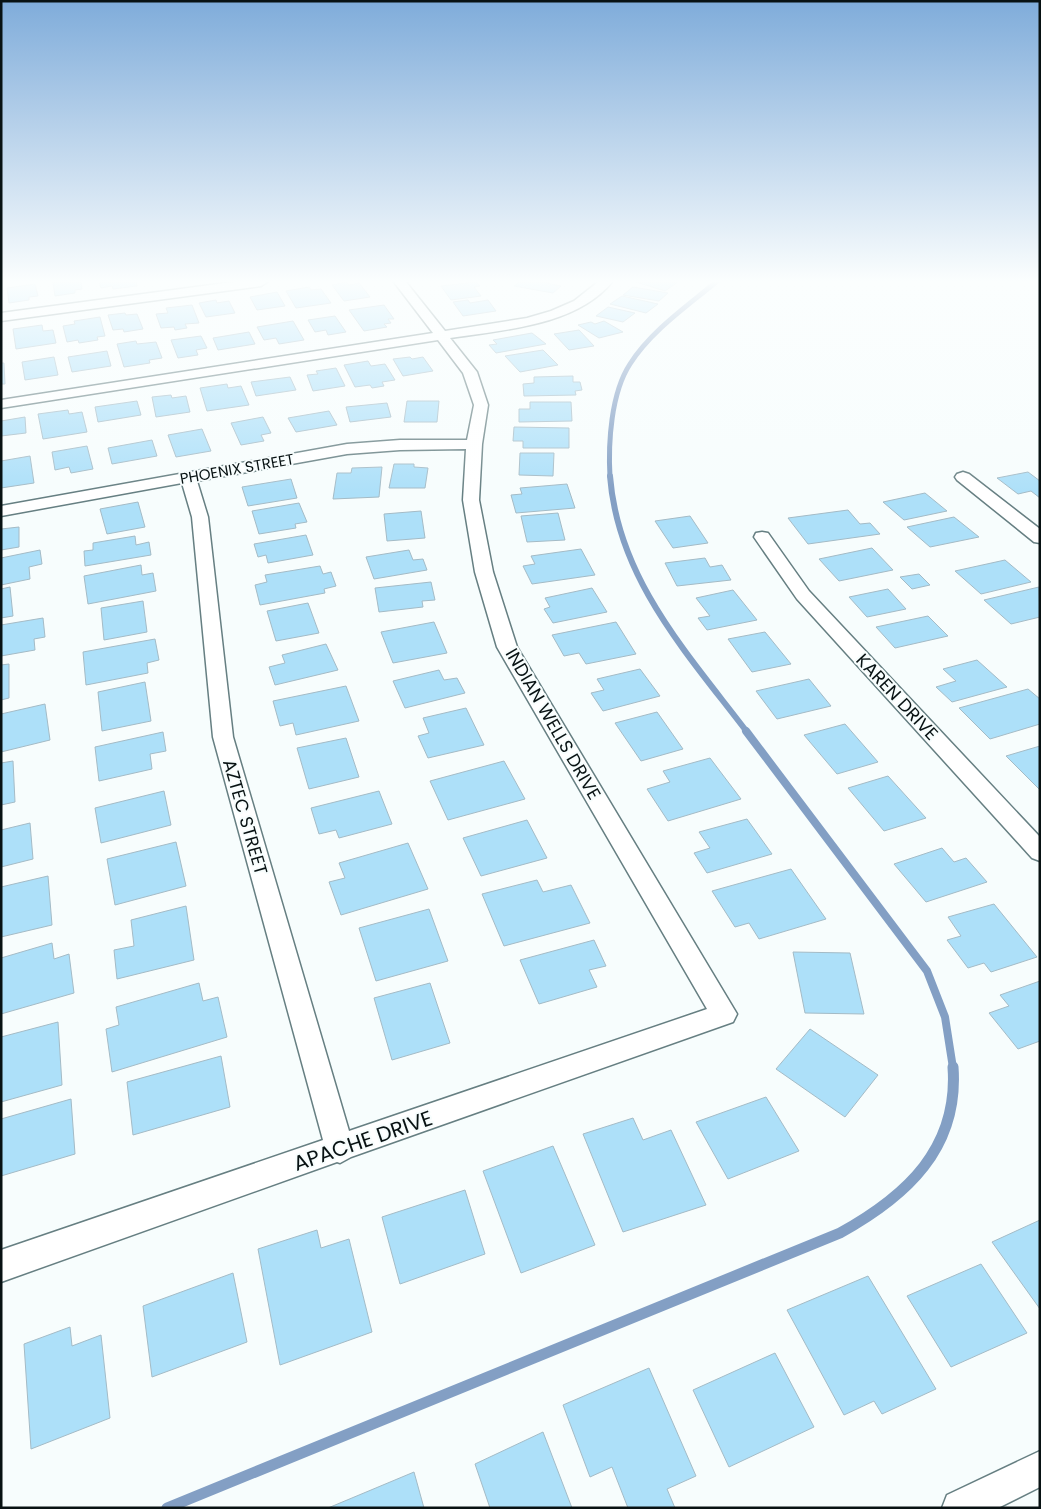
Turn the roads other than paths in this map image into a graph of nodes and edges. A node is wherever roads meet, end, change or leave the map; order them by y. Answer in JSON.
{"nodes":[{"id":1,"x":335,"y":352,"type":"edge"},
{"id":2,"x":454,"y":352,"type":"edge"},
{"id":3,"x":1,"y":404,"type":"edge"},
{"id":4,"x":474,"y":444,"type":"junction"},
{"id":5,"x":963,"y":477,"type":"dead end"},
{"id":6,"x":188,"y":478,"type":"junction"},
{"id":7,"x":1,"y":511,"type":"edge"},
{"id":8,"x":762,"y":537,"type":"dead end"},
{"id":9,"x":1040,"y":538,"type":"edge"},
{"id":10,"x":1040,"y":852,"type":"edge"},
{"id":11,"x":724,"y":1014,"type":"joint"},
{"id":12,"x":340,"y":1150,"type":"junction"},
{"id":13,"x":1,"y":1266,"type":"edge"},
{"id":14,"x":1040,"y":1468,"type":"edge"},
{"id":15,"x":960,"y":1508,"type":"edge"}],
"edges":[{"from":1,"to":3,"type":"street"},
{"from":2,"to":4,"type":"street","name":"INDIAN WELLS DRIVE"},
{"from":4,"to":6,"type":"street","name":"PHOENIX STREET"},
{"from":4,"to":11,"type":"street","name":"INDIAN WELLS DRIVE"},
{"from":5,"to":9,"type":"street"},
{"from":6,"to":7,"type":"street","name":"PHOENIX STREET"},
{"from":6,"to":12,"type":"street","name":"AZTEC STREET"},
{"from":8,"to":10,"type":"street","name":"KAREN DRIVE"},
{"from":11,"to":12,"type":"street","name":"APACHE DRIVE"},
{"from":12,"to":13,"type":"street","name":"APACHE DRIVE"},
{"from":14,"to":15,"type":"street"}]}
